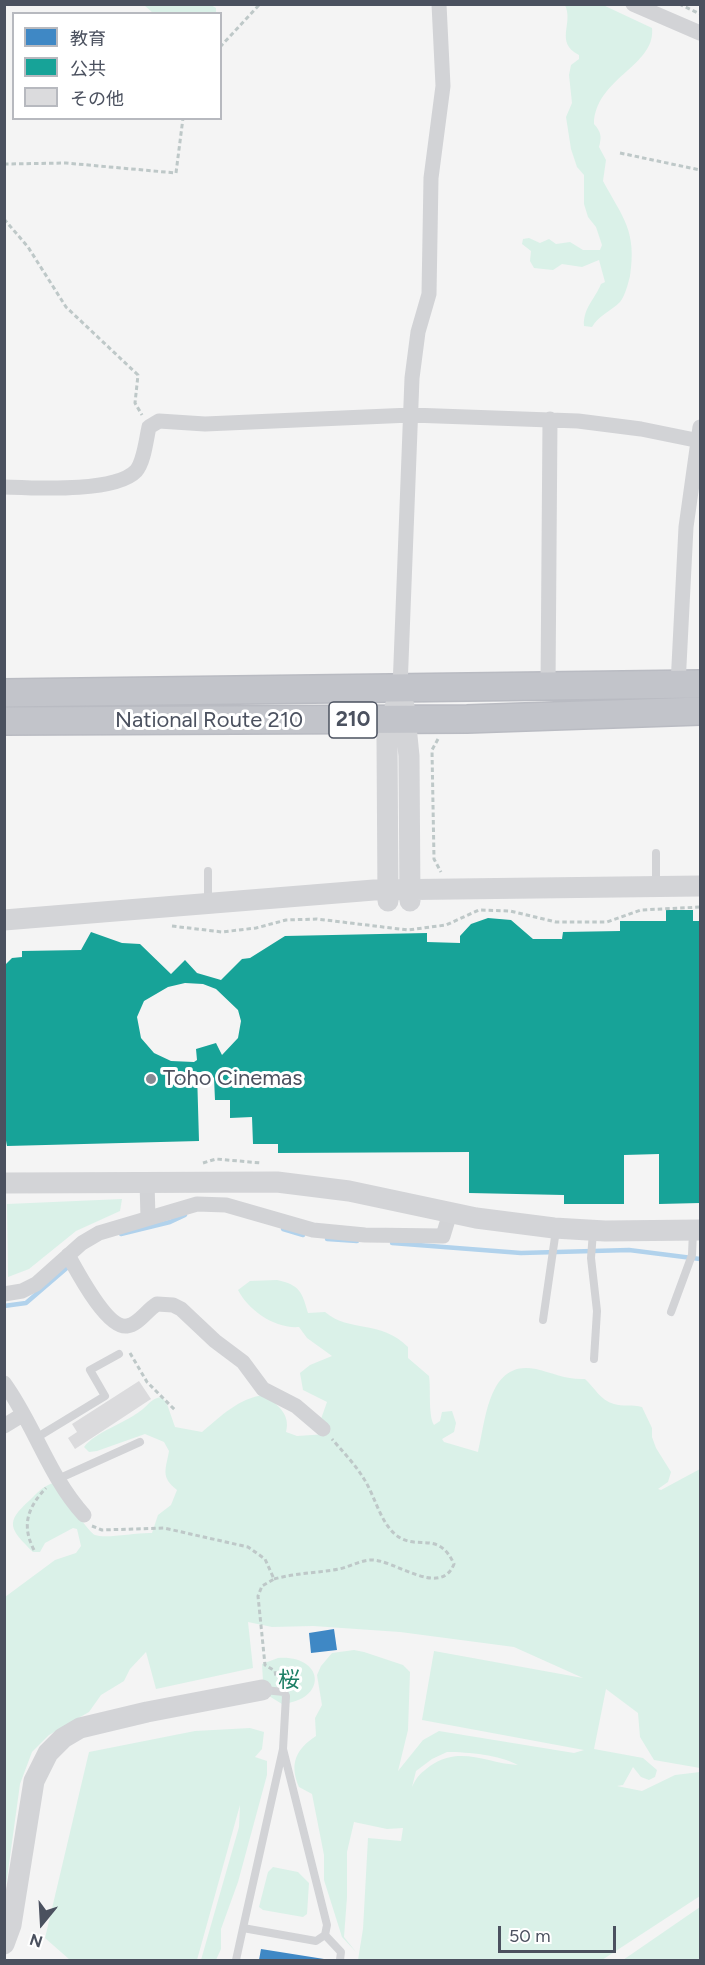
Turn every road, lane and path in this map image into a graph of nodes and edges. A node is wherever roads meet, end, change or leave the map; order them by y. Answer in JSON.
{"nodes":[{"id":1,"x":260,"y":4,"type":"edge"},
{"id":2,"x":440,"y":4,"type":"edge"},
{"id":3,"x":633,"y":4,"type":"edge"},
{"id":4,"x":679,"y":4,"type":"edge"},
{"id":5,"x":700,"y":14,"type":"edge"},
{"id":6,"x":700,"y":33,"type":"edge"},
{"id":7,"x":222,"y":45,"type":"edge"},
{"id":8,"x":183,"y":120,"type":"edge"},
{"id":9,"x":620,"y":153,"type":"dead end"},
{"id":10,"x":4,"y":164,"type":"edge"},
{"id":11,"x":700,"y":170,"type":"edge"},
{"id":12,"x":4,"y":219,"type":"edge"},
{"id":13,"x":411,"y":414,"type":"junction"},
{"id":14,"x":550,"y":419,"type":"junction"},
{"id":15,"x":154,"y":421,"type":"junction"},
{"id":16,"x":699,"y":436,"type":"edge"},
{"id":17,"x":4,"y":487,"type":"edge"},
{"id":18,"x":689,"y":685,"type":"edge"},
{"id":19,"x":548,"y":686,"type":"junction"},
{"id":20,"x":400,"y":688,"type":"junction"},
{"id":21,"x":4,"y":693,"type":"edge"},
{"id":22,"x":700,"y":711,"type":"edge"},
{"id":23,"x":398,"y":720,"type":"junction"},
{"id":24,"x":4,"y":721,"type":"edge"},
{"id":25,"x":440,"y":738,"type":"dead end"},
{"id":26,"x":656,"y":853,"type":"dead end"},
{"id":27,"x":208,"y":871,"type":"dead end"},
{"id":28,"x":443,"y":874,"type":"dead end"},
{"id":29,"x":700,"y":886,"type":"edge"},
{"id":30,"x":656,"y":887,"type":"junction"},
{"id":31,"x":388,"y":896,"type":"junction"},
{"id":32,"x":410,"y":896,"type":"junction"},
{"id":33,"x":700,"y":898,"type":"edge"},
{"id":34,"x":208,"y":904,"type":"junction"},
{"id":35,"x":700,"y":907,"type":"edge"},
{"id":36,"x":4,"y":920,"type":"edge"},
{"id":37,"x":169,"y":926,"type":"dead end"},
{"id":38,"x":4,"y":929,"type":"edge"},
{"id":39,"x":147,"y":1182,"type":"junction"},
{"id":40,"x":4,"y":1183,"type":"edge"},
{"id":41,"x":450,"y":1213,"type":"junction"},
{"id":42,"x":148,"y":1218,"type":"junction"},
{"id":43,"x":556,"y":1228,"type":"junction"},
{"id":44,"x":697,"y":1230,"type":"edge"},
{"id":45,"x":593,"y":1231,"type":"junction"},
{"id":46,"x":68,"y":1255,"type":"junction"},
{"id":47,"x":4,"y":1294,"type":"edge"},
{"id":48,"x":671,"y":1312,"type":"dead end"},
{"id":49,"x":543,"y":1320,"type":"dead end"},
{"id":50,"x":117,"y":1324,"type":"junction"},
{"id":51,"x":119,"y":1354,"type":"dead end"},
{"id":52,"x":594,"y":1359,"type":"dead end"},
{"id":53,"x":4,"y":1383,"type":"edge"},
{"id":54,"x":176,"y":1411,"type":"dead end"},
{"id":55,"x":22,"y":1415,"type":"junction"},
{"id":56,"x":4,"y":1426,"type":"edge"},
{"id":57,"x":323,"y":1429,"type":"joint"},
{"id":58,"x":36,"y":1438,"type":"junction"},
{"id":59,"x":140,"y":1442,"type":"dead end"},
{"id":60,"x":57,"y":1477,"type":"junction"},
{"id":61,"x":84,"y":1515,"type":"joint"},
{"id":62,"x":34,"y":1550,"type":"dead end"},
{"id":63,"x":274,"y":1579,"type":"junction"},
{"id":64,"x":270,"y":1690,"type":"junction"},
{"id":65,"x":283,"y":1749,"type":"junction"},
{"id":66,"x":243,"y":1928,"type":"junction"},
{"id":67,"x":325,"y":1935,"type":"junction"},
{"id":68,"x":4,"y":1944,"type":"edge"},
{"id":69,"x":236,"y":1960,"type":"edge"},
{"id":70,"x":340,"y":1960,"type":"edge"}],
"edges":[{"from":1,"to":7,"type":"path"},
{"from":2,"to":13,"type":"street"},
{"from":3,"to":6,"type":"street"},
{"from":4,"to":5,"type":"path"},
{"from":8,"to":10,"type":"path"},
{"from":9,"to":11,"type":"path"},
{"from":12,"to":15,"type":"path"},
{"from":13,"to":14,"type":"street"},
{"from":13,"to":15,"type":"street"},
{"from":13,"to":20,"type":"street"},
{"from":14,"to":16,"type":"street"},
{"from":14,"to":19,"type":"street"},
{"from":15,"to":17,"type":"street"},
{"from":16,"to":18,"type":"street"},
{"from":18,"to":19,"type":"highway","name":"National Route 210","number":"210"},
{"from":19,"to":20,"type":"highway","name":"National Route 210","number":"210"},
{"from":20,"to":21,"type":"highway","name":"National Route 210","number":"210"},
{"from":20,"to":23,"type":"street"},
{"from":22,"to":23,"type":"highway","name":"National Route 210","number":"210"},
{"from":23,"to":24,"type":"highway","name":"National Route 210","number":"210"},
{"from":23,"to":31,"type":"street"},
{"from":23,"to":32,"type":"street"},
{"from":25,"to":28,"type":"path"},
{"from":26,"to":30,"type":"lane"},
{"from":27,"to":34,"type":"lane"},
{"from":29,"to":30,"type":"street"},
{"from":30,"to":32,"type":"street"},
{"from":31,"to":32,"type":"street"},
{"from":31,"to":34,"type":"street"},
{"from":31,"to":38,"type":"street"},
{"from":32,"to":33,"type":"street"},
{"from":34,"to":36,"type":"street"},
{"from":35,"to":37,"type":"path"},
{"from":39,"to":40,"type":"street"},
{"from":39,"to":41,"type":"street"},
{"from":39,"to":42,"type":"street"},
{"from":41,"to":42,"type":"street"},
{"from":41,"to":43,"type":"street"},
{"from":42,"to":46,"type":"street"},
{"from":43,"to":45,"type":"street"},
{"from":43,"to":49,"type":"lane"},
{"from":44,"to":45,"type":"street"},
{"from":44,"to":48,"type":"lane"},
{"from":45,"to":52,"type":"lane"},
{"from":46,"to":47,"type":"street"},
{"from":46,"to":50,"type":"street"},
{"from":50,"to":54,"type":"path"},
{"from":50,"to":57,"type":"street"},
{"from":51,"to":58,"type":"lane"},
{"from":53,"to":55,"type":"street"},
{"from":55,"to":56,"type":"street"},
{"from":55,"to":58,"type":"street"},
{"from":57,"to":63,"type":"path"},
{"from":58,"to":60,"type":"street"},
{"from":59,"to":60,"type":"lane"},
{"from":60,"to":61,"type":"street"},
{"from":60,"to":62,"type":"path"},
{"from":61,"to":63,"type":"path"},
{"from":63,"to":64,"type":"path"},
{"from":64,"to":65,"type":"lane"},
{"from":64,"to":68,"type":"street"},
{"from":65,"to":66,"type":"lane"},
{"from":65,"to":67,"type":"lane"},
{"from":66,"to":67,"type":"lane"},
{"from":66,"to":69,"type":"lane"},
{"from":67,"to":70,"type":"lane"}]}
